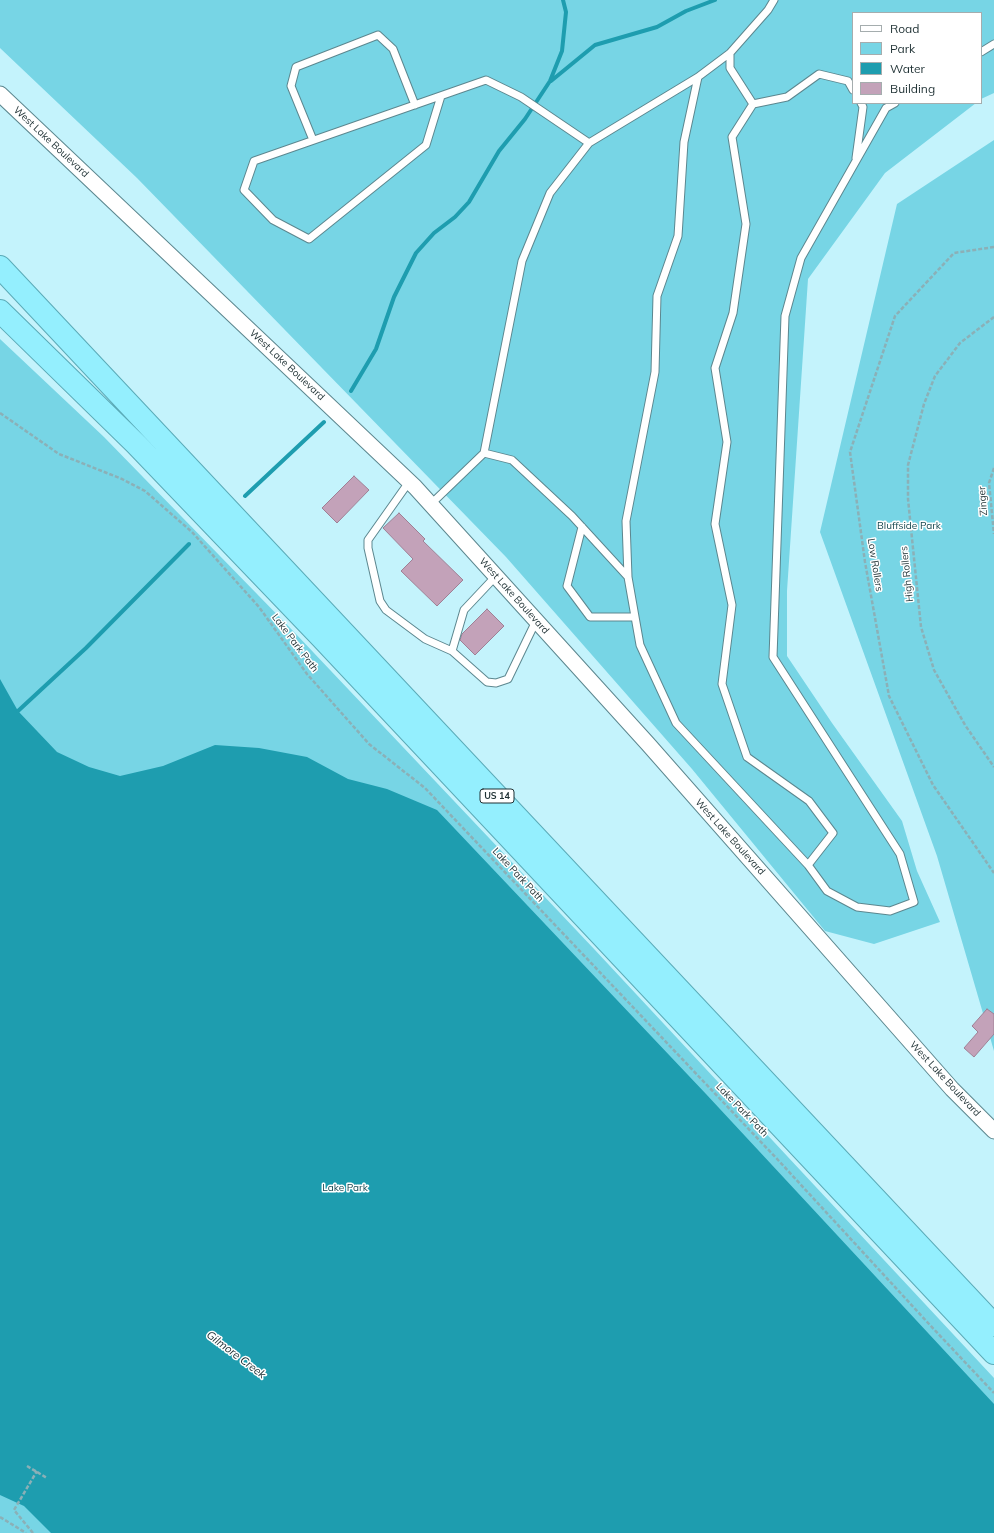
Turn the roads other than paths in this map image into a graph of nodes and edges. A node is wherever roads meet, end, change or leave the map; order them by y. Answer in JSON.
{"nodes":[{"id":1,"x":774,"y":0,"type":"edge"},
{"id":2,"x":994,"y":44,"type":"edge"},
{"id":3,"x":982,"y":51,"type":"edge"},
{"id":4,"x":730,"y":52,"type":"junction"},
{"id":5,"x":698,"y":77,"type":"junction"},
{"id":6,"x":852,"y":88,"type":"edge"},
{"id":7,"x":0,"y":94,"type":"edge"},
{"id":8,"x":441,"y":96,"type":"junction"},
{"id":9,"x":753,"y":104,"type":"junction"},
{"id":10,"x":862,"y":104,"type":"edge"},
{"id":11,"x":893,"y":104,"type":"edge"},
{"id":12,"x":416,"y":105,"type":"junction"},
{"id":13,"x":313,"y":140,"type":"junction"},
{"id":14,"x":589,"y":143,"type":"junction"},
{"id":15,"x":855,"y":163,"type":"junction"},
{"id":16,"x":0,"y":267,"type":"edge"},
{"id":17,"x":0,"y":311,"type":"edge"},
{"id":18,"x":484,"y":453,"type":"junction"},
{"id":19,"x":410,"y":482,"type":"junction"},
{"id":20,"x":431,"y":504,"type":"junction"},
{"id":21,"x":582,"y":527,"type":"junction"},
{"id":22,"x":496,"y":576,"type":"junction"},
{"id":23,"x":628,"y":577,"type":"junction"},
{"id":24,"x":635,"y":617,"type":"junction"},
{"id":25,"x":536,"y":621,"type":"junction"},
{"id":26,"x":452,"y":651,"type":"junction"},
{"id":27,"x":808,"y":865,"type":"junction"},
{"id":28,"x":994,"y":1131,"type":"edge"},
{"id":29,"x":994,"y":1325,"type":"edge"},
{"id":30,"x":994,"y":1353,"type":"edge"}],
"edges":[{"from":1,"to":4,"type":"lane"},
{"from":2,"to":3,"type":"lane"},
{"from":4,"to":5,"type":"lane"},
{"from":4,"to":9,"type":"lane"},
{"from":5,"to":14,"type":"lane"},
{"from":5,"to":23,"type":"lane"},
{"from":6,"to":9,"type":"lane"},
{"from":7,"to":19,"type":"street","name":"West Lake Boulevard"},
{"from":8,"to":12,"type":"lane"},
{"from":8,"to":13,"type":"lane"},
{"from":8,"to":14,"type":"lane"},
{"from":9,"to":27,"type":"lane"},
{"from":10,"to":15,"type":"lane"},
{"from":11,"to":15,"type":"lane"},
{"from":12,"to":13,"type":"lane"},
{"from":12,"to":13,"type":"lane"},
{"from":14,"to":18,"type":"lane"},
{"from":15,"to":27,"type":"lane"},
{"from":16,"to":29,"type":"highway","number":"US 14"},
{"from":17,"to":30,"type":"highway","number":"US 14"},
{"from":18,"to":20,"type":"lane"},
{"from":18,"to":21,"type":"lane"},
{"from":19,"to":20,"type":"street","name":"West Lake Boulevard"},
{"from":19,"to":26,"type":"lane"},
{"from":20,"to":22,"type":"street","name":"West Lake Boulevard"},
{"from":21,"to":23,"type":"lane"},
{"from":21,"to":24,"type":"lane"},
{"from":22,"to":25,"type":"street","name":"West Lake Boulevard"},
{"from":22,"to":26,"type":"lane"},
{"from":23,"to":24,"type":"lane"},
{"from":24,"to":27,"type":"lane"},
{"from":25,"to":26,"type":"lane"},
{"from":25,"to":28,"type":"street","name":"West Lake Boulevard"}]}
